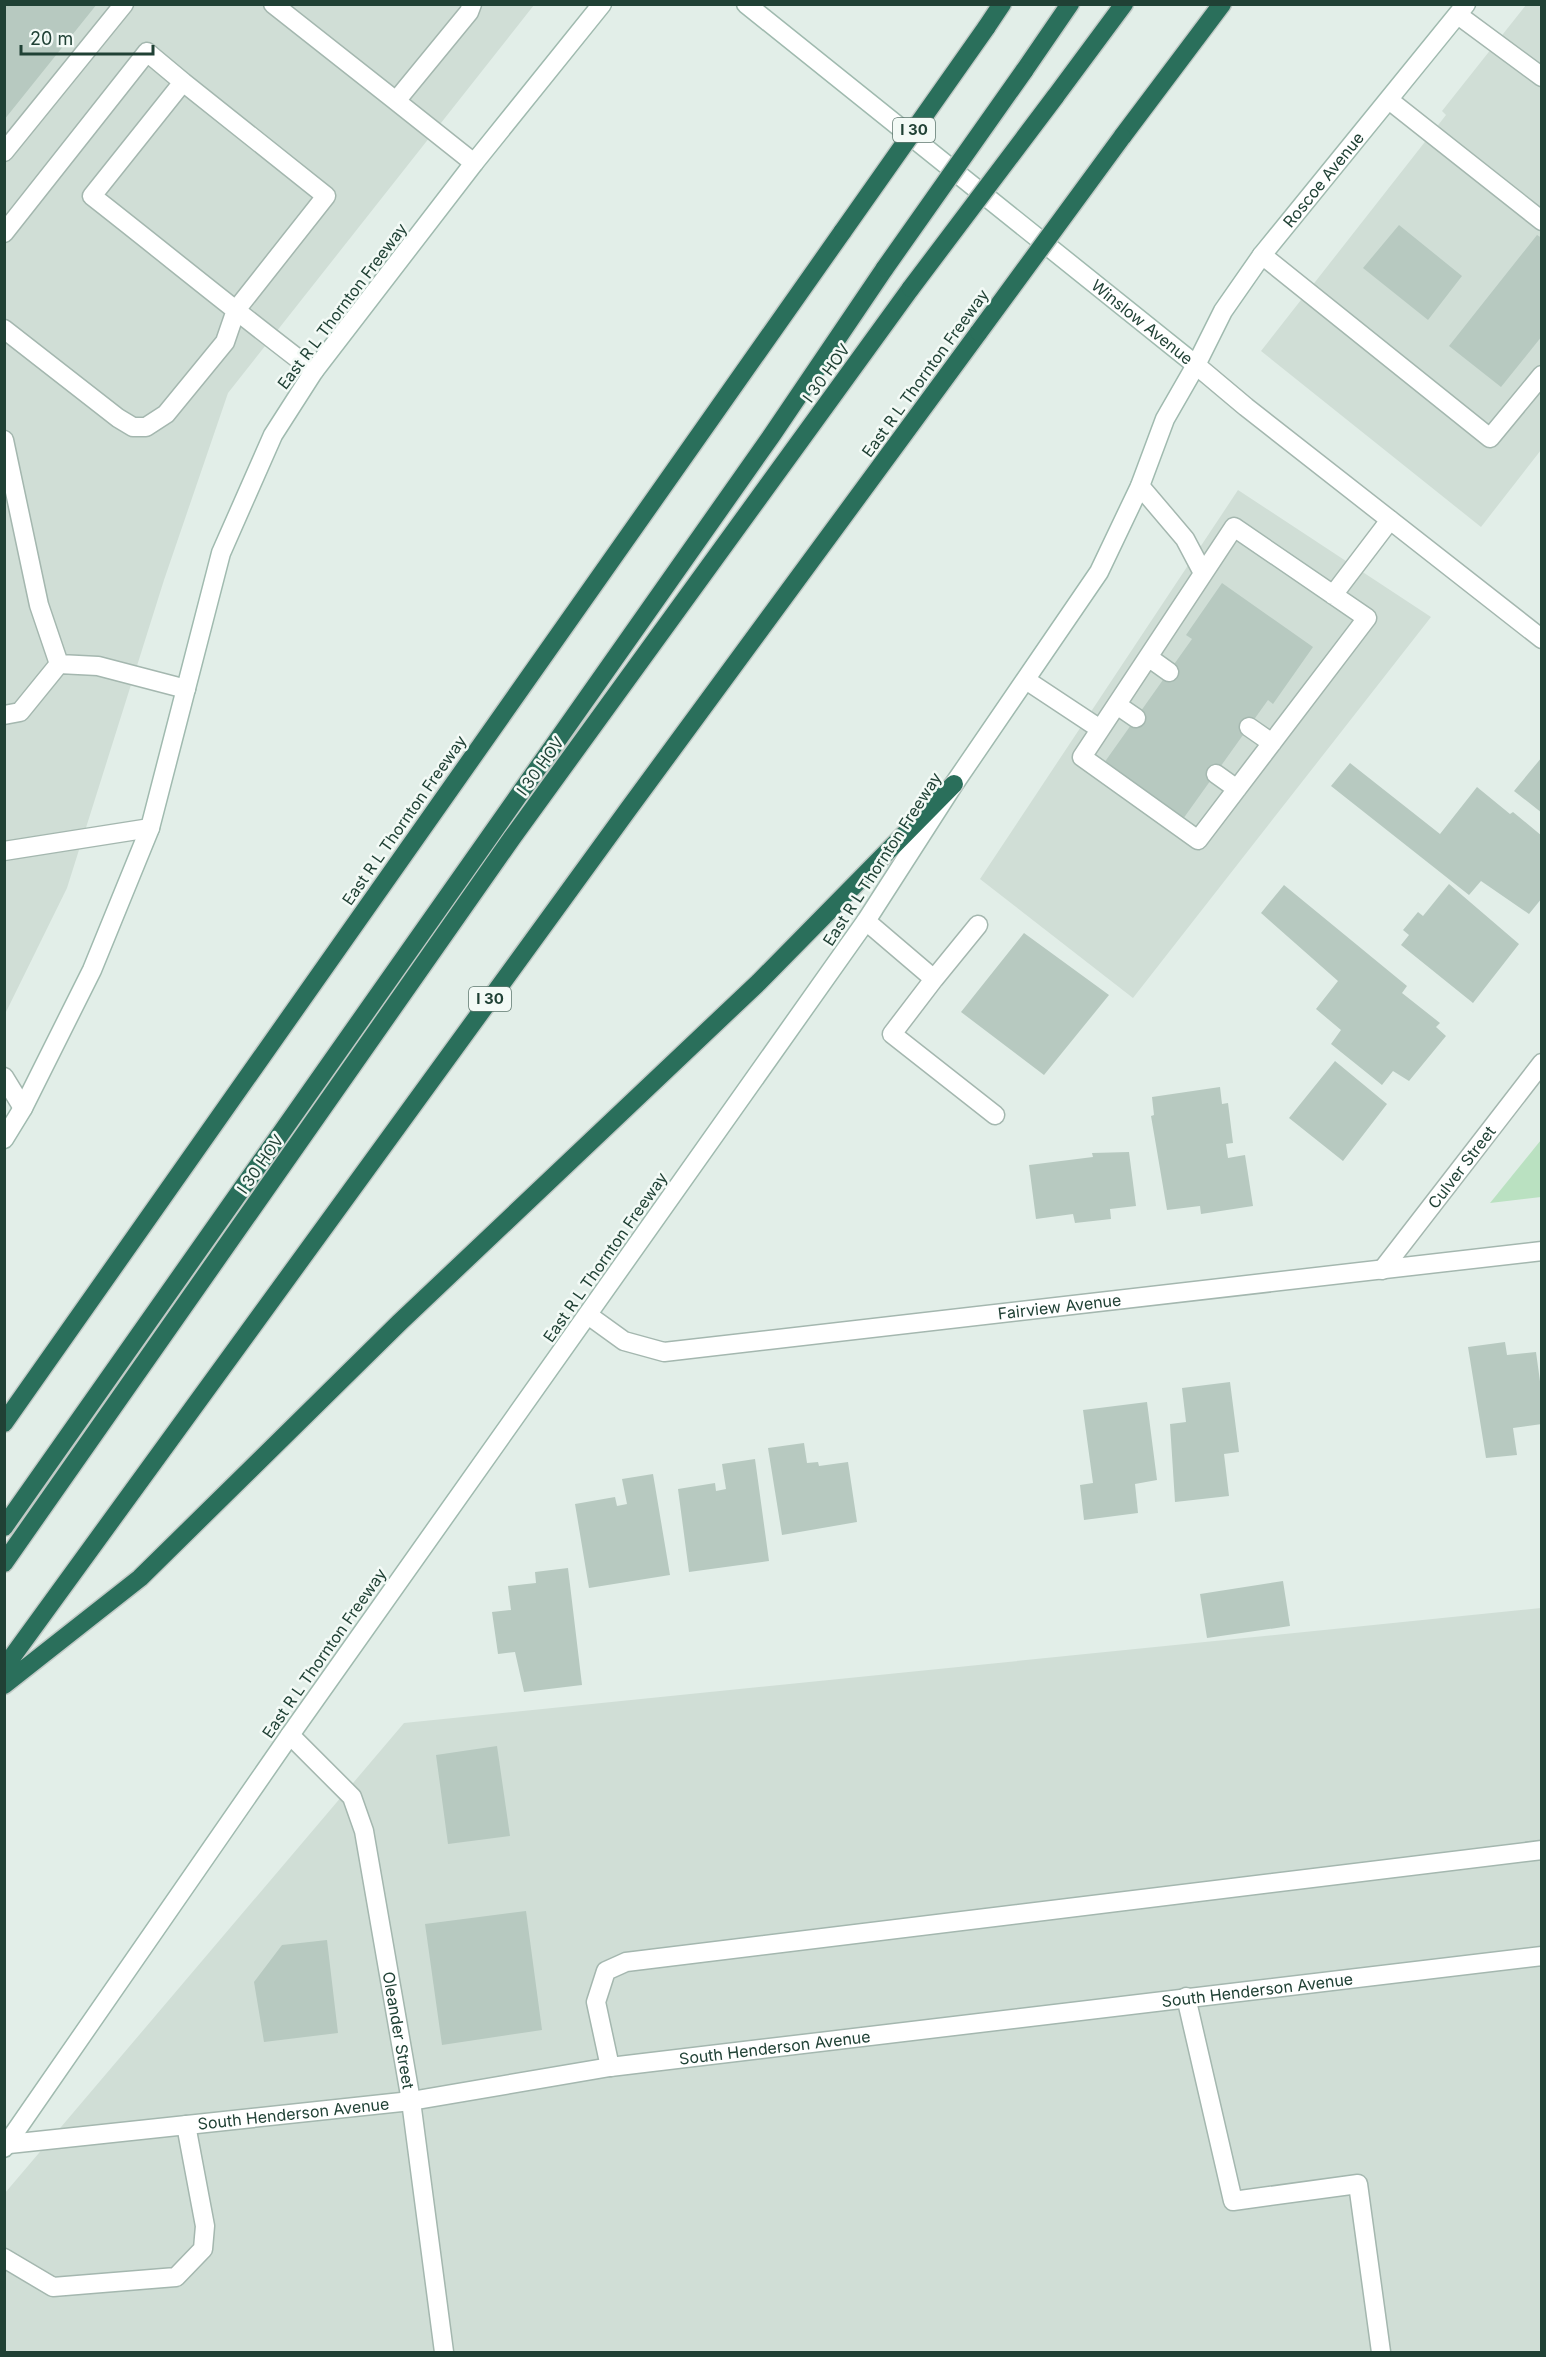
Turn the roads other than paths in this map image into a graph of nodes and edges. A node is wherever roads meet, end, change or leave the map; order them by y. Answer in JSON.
{"nodes":[{"id":1,"x":124,"y":4,"type":"edge"},
{"id":2,"x":273,"y":4,"type":"edge"},
{"id":3,"x":472,"y":4,"type":"edge"},
{"id":4,"x":602,"y":4,"type":"edge"},
{"id":5,"x":746,"y":4,"type":"edge"},
{"id":6,"x":1002,"y":4,"type":"edge"},
{"id":7,"x":1070,"y":4,"type":"edge"},
{"id":8,"x":1124,"y":4,"type":"edge"},
{"id":9,"x":1222,"y":4,"type":"edge"},
{"id":10,"x":1462,"y":10,"type":"edge"},
{"id":11,"x":1542,"y":77,"type":"edge"},
{"id":12,"x":183,"y":82,"type":"junction"},
{"id":13,"x":1389,"y":100,"type":"junction"},
{"id":14,"x":396,"y":101,"type":"junction"},
{"id":15,"x":4,"y":152,"type":"edge"},
{"id":16,"x":474,"y":163,"type":"junction"},
{"id":17,"x":1542,"y":221,"type":"edge"},
{"id":18,"x":4,"y":233,"type":"edge"},
{"id":19,"x":1262,"y":255,"type":"junction"},
{"id":20,"x":236,"y":310,"type":"junction"},
{"id":21,"x":4,"y":329,"type":"edge"},
{"id":22,"x":1196,"y":365,"type":"junction"},
{"id":23,"x":314,"y":371,"type":"junction"},
{"id":24,"x":1542,"y":375,"type":"edge"},
{"id":25,"x":4,"y":440,"type":"edge"},
{"id":26,"x":1140,"y":486,"type":"junction"},
{"id":27,"x":1390,"y":520,"type":"junction"},
{"id":28,"x":1203,"y":573,"type":"junction"},
{"id":29,"x":1333,"y":595,"type":"junction"},
{"id":30,"x":1542,"y":639,"type":"edge"},
{"id":31,"x":1148,"y":657,"type":"junction"},
{"id":32,"x":59,"y":664,"type":"junction"},
{"id":33,"x":1169,"y":672,"type":"dead end"},
{"id":34,"x":1026,"y":680,"type":"junction"},
{"id":35,"x":186,"y":689,"type":"junction"},
{"id":36,"x":1117,"y":705,"type":"junction"},
{"id":37,"x":4,"y":715,"type":"edge"},
{"id":38,"x":1136,"y":718,"type":"dead end"},
{"id":39,"x":1249,"y":727,"type":"dead end"},
{"id":40,"x":1100,"y":729,"type":"junction"},
{"id":41,"x":1272,"y":743,"type":"junction"},
{"id":42,"x":1216,"y":774,"type":"dead end"},
{"id":43,"x":954,"y":784,"type":"junction"},
{"id":44,"x":1237,"y":789,"type":"junction"},
{"id":45,"x":150,"y":828,"type":"junction"},
{"id":46,"x":4,"y":850,"type":"edge"},
{"id":47,"x":866,"y":921,"type":"junction"},
{"id":48,"x":978,"y":925,"type":"dead end"},
{"id":49,"x":934,"y":979,"type":"junction"},
{"id":50,"x":1542,"y":1063,"type":"edge"},
{"id":51,"x":4,"y":1077,"type":"edge"},
{"id":52,"x":23,"y":1108,"type":"junction"},
{"id":53,"x":995,"y":1115,"type":"dead end"},
{"id":54,"x":4,"y":1139,"type":"edge"},
{"id":55,"x":1542,"y":1251,"type":"edge"},
{"id":56,"x":1382,"y":1269,"type":"junction"},
{"id":57,"x":588,"y":1315,"type":"junction"},
{"id":58,"x":4,"y":1423,"type":"edge"},
{"id":59,"x":4,"y":1527,"type":"edge"},
{"id":60,"x":4,"y":1563,"type":"edge"},
{"id":61,"x":4,"y":1668,"type":"edge"},
{"id":62,"x":4,"y":1685,"type":"edge"},
{"id":63,"x":290,"y":1735,"type":"junction"},
{"id":64,"x":1542,"y":1850,"type":"edge"},
{"id":65,"x":1542,"y":1956,"type":"edge"},
{"id":66,"x":1186,"y":1997,"type":"junction"},
{"id":67,"x":610,"y":2067,"type":"junction"},
{"id":68,"x":411,"y":2101,"type":"junction"},
{"id":69,"x":186,"y":2125,"type":"junction"},
{"id":70,"x":6,"y":2145,"type":"edge"},
{"id":71,"x":4,"y":2258,"type":"edge"},
{"id":72,"x":444,"y":2352,"type":"edge"},
{"id":73,"x":1381,"y":2352,"type":"edge"}],
"edges":[{"from":1,"to":15,"type":"street"},
{"from":2,"to":14,"type":"street"},
{"from":3,"to":14,"type":"street"},
{"from":4,"to":16,"type":"street","name":"East R L Thornton Freeway"},
{"from":5,"to":22,"type":"street","name":"Winslow Avenue"},
{"from":6,"to":58,"type":"highway","name":"East R L Thornton Freeway","number":"I 30","bridge":true},
{"from":7,"to":59,"type":"highway","name":"I 30 HOV","bridge":true},
{"from":8,"to":60,"type":"highway","name":"I 30 HOV","bridge":true},
{"from":9,"to":61,"type":"highway","name":"East R L Thornton Freeway","number":"I 30","bridge":true},
{"from":10,"to":11,"type":"street"},
{"from":10,"to":13,"type":"street","name":"Roscoe Avenue"},
{"from":12,"to":18,"type":"street"},
{"from":12,"to":20,"type":"street"},
{"from":12,"to":20,"type":"street"},
{"from":13,"to":17,"type":"street"},
{"from":13,"to":19,"type":"street","name":"Roscoe Avenue"},
{"from":14,"to":16,"type":"street"},
{"from":16,"to":23,"type":"street","name":"East R L Thornton Freeway"},
{"from":19,"to":22,"type":"street","name":"Roscoe Avenue"},
{"from":19,"to":24,"type":"street"},
{"from":20,"to":21,"type":"street"},
{"from":20,"to":23,"type":"street"},
{"from":22,"to":26,"type":"street","name":"East R L Thornton Freeway"},
{"from":22,"to":27,"type":"street","name":"Winslow Avenue"},
{"from":23,"to":35,"type":"street","name":"East R L Thornton Freeway"},
{"from":25,"to":32,"type":"street"},
{"from":26,"to":28,"type":"street"},
{"from":26,"to":34,"type":"street","name":"East R L Thornton Freeway"},
{"from":27,"to":29,"type":"street"},
{"from":27,"to":30,"type":"street","name":"Winslow Avenue"},
{"from":28,"to":29,"type":"street"},
{"from":28,"to":31,"type":"street"},
{"from":29,"to":41,"type":"street"},
{"from":31,"to":33,"type":"street"},
{"from":31,"to":36,"type":"street"},
{"from":32,"to":35,"type":"street"},
{"from":32,"to":37,"type":"street"},
{"from":34,"to":40,"type":"street"},
{"from":34,"to":43,"type":"street","name":"East R L Thornton Freeway"},
{"from":35,"to":45,"type":"street","name":"East R L Thornton Freeway"},
{"from":36,"to":38,"type":"street"},
{"from":36,"to":40,"type":"street"},
{"from":39,"to":41,"type":"street"},
{"from":40,"to":44,"type":"street"},
{"from":41,"to":44,"type":"street"},
{"from":42,"to":44,"type":"street"},
{"from":43,"to":47,"type":"street","name":"East R L Thornton Freeway"},
{"from":43,"to":62,"type":"highway"},
{"from":45,"to":46,"type":"street"},
{"from":45,"to":52,"type":"street","name":"East R L Thornton Freeway"},
{"from":47,"to":49,"type":"street"},
{"from":47,"to":57,"type":"street","name":"East R L Thornton Freeway"},
{"from":48,"to":49,"type":"street"},
{"from":49,"to":53,"type":"street"},
{"from":50,"to":56,"type":"street","name":"Culver Street"},
{"from":51,"to":52,"type":"street"},
{"from":52,"to":54,"type":"street","name":"East R L Thornton Freeway"},
{"from":55,"to":56,"type":"street","name":"Fairview Avenue"},
{"from":56,"to":57,"type":"street","name":"Fairview Avenue"},
{"from":57,"to":63,"type":"street","name":"East R L Thornton Freeway"},
{"from":63,"to":68,"type":"street","name":"Oleander Street"},
{"from":63,"to":70,"type":"street","name":"East R L Thornton Freeway"},
{"from":64,"to":67,"type":"street"},
{"from":65,"to":66,"type":"street","name":"South Henderson Avenue"},
{"from":66,"to":67,"type":"street","name":"South Henderson Avenue"},
{"from":66,"to":73,"type":"street"},
{"from":67,"to":68,"type":"street","name":"South Henderson Avenue"},
{"from":68,"to":69,"type":"street","name":"South Henderson Avenue"},
{"from":68,"to":72,"type":"street","name":"Oleander Street"},
{"from":69,"to":70,"type":"street","name":"South Henderson Avenue"},
{"from":69,"to":71,"type":"street"}]}
